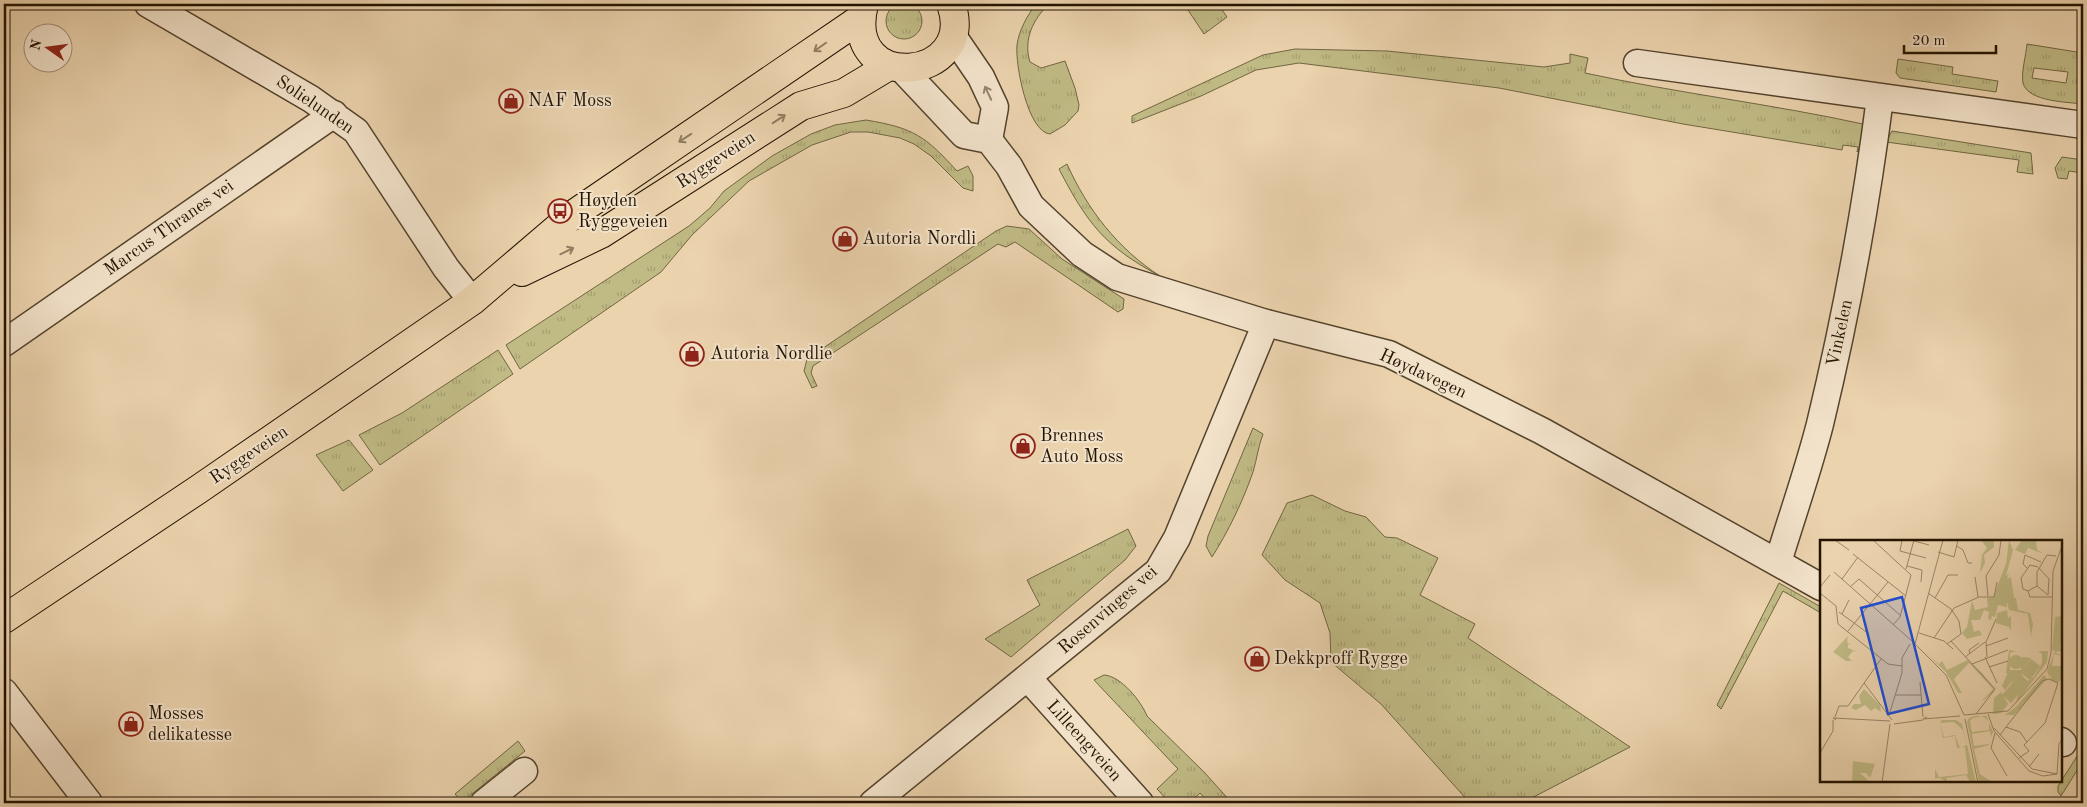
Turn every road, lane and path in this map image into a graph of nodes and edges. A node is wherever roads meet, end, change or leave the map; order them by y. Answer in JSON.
{"nodes":[{"id":1,"x":148,"y":4,"type":"edge"},
{"id":2,"x":862,"y":12,"type":"edge"},
{"id":3,"x":957,"y":14,"type":"edge"},
{"id":4,"x":1637,"y":63,"type":"dead end"},
{"id":5,"x":895,"y":67,"type":"junction"},
{"id":6,"x":1880,"y":98,"type":"junction"},
{"id":7,"x":334,"y":114,"type":"junction"},
{"id":8,"x":2083,"y":125,"type":"edge"},
{"id":9,"x":989,"y":140,"type":"junction"},
{"id":10,"x":481,"y":294,"type":"junction"},
{"id":11,"x":1266,"y":323,"type":"junction"},
{"id":12,"x":4,"y":343,"type":"edge"},
{"id":13,"x":1778,"y":562,"type":"junction"},
{"id":14,"x":1820,"y":586,"type":"edge"},
{"id":15,"x":4,"y":620,"type":"edge"},
{"id":16,"x":1028,"y":678,"type":"junction"},
{"id":17,"x":4,"y":692,"type":"edge"},
{"id":18,"x":524,"y":770,"type":"dead end"},
{"id":19,"x":89,"y":803,"type":"edge"},
{"id":20,"x":484,"y":803,"type":"edge"},
{"id":21,"x":873,"y":803,"type":"edge"},
{"id":22,"x":1140,"y":803,"type":"edge"}],
"edges":[{"from":1,"to":7,"type":"street","name":"Solielunden"},
{"from":2,"to":5,"type":"main road"},
{"from":2,"to":10,"type":"main road","name":"Ryggeveien","one_way":true},
{"from":3,"to":5,"type":"main road"},
{"from":9,"to":3,"type":"street","one_way":true},
{"from":4,"to":6,"type":"street"},
{"from":5,"to":9,"type":"street"},
{"from":10,"to":5,"type":"main road","name":"Ryggeveien","one_way":true},
{"from":6,"to":8,"type":"street"},
{"from":6,"to":13,"type":"street","name":"Vinkelen"},
{"from":7,"to":10,"type":"street","name":"Solielunden"},
{"from":7,"to":12,"type":"street","name":"Marcus Thranes vei"},
{"from":9,"to":11,"type":"street","name":"Høydavegen"},
{"from":10,"to":15,"type":"main road","name":"Ryggeveien"},
{"from":11,"to":13,"type":"street","name":"Høydavegen"},
{"from":11,"to":16,"type":"street","name":"Rosenvinges vei"},
{"from":13,"to":14,"type":"street","name":"Høydavegen"},
{"from":16,"to":21,"type":"street","name":"Rosenvinges vei"},
{"from":16,"to":22,"type":"street","name":"Lilleengveien"},
{"from":17,"to":19,"type":"street"},
{"from":18,"to":20,"type":"street"}]}
